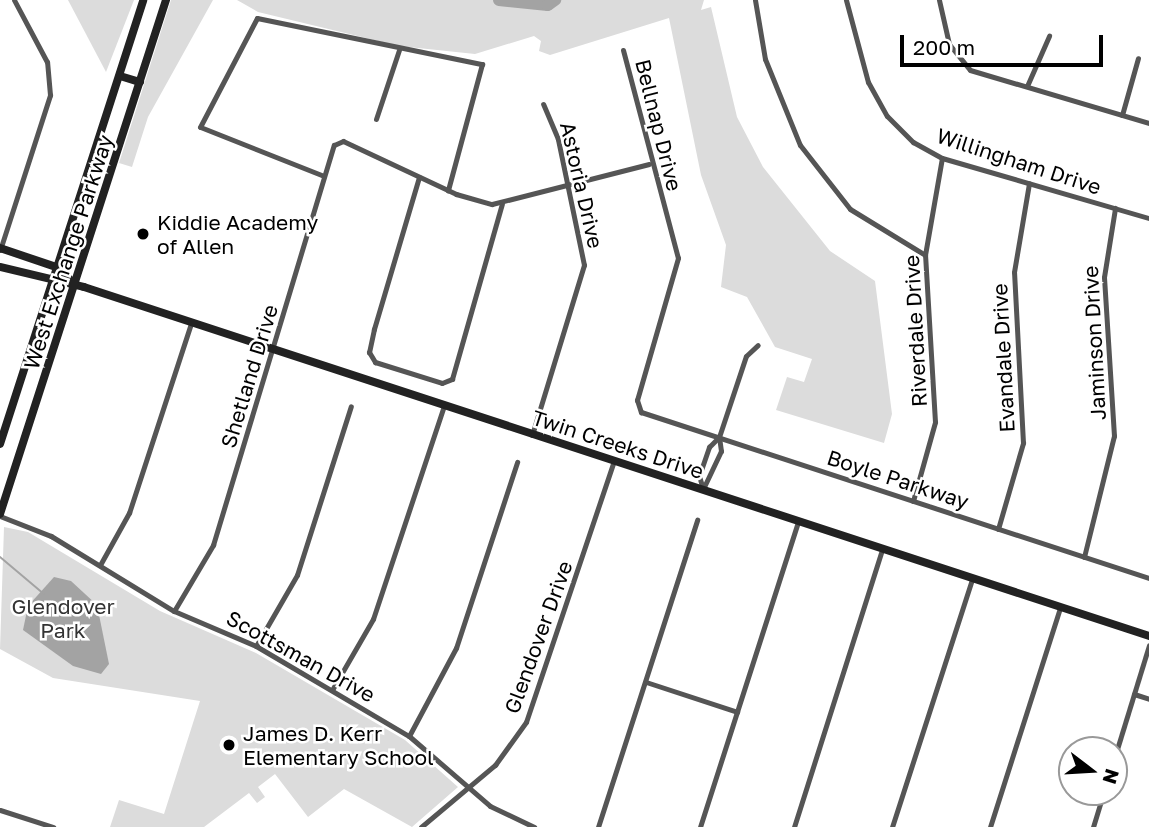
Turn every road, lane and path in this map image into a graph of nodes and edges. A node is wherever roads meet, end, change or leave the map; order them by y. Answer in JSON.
{"nodes":[{"id":1,"x":14,"y":0,"type":"edge"},
{"id":2,"x":143,"y":0,"type":"edge"},
{"id":3,"x":166,"y":0,"type":"edge"},
{"id":4,"x":755,"y":0,"type":"edge"},
{"id":5,"x":846,"y":0,"type":"edge"},
{"id":6,"x":939,"y":0,"type":"edge"},
{"id":7,"x":1049,"y":36,"type":"dead end"},
{"id":8,"x":399,"y":50,"type":"junction"},
{"id":9,"x":624,"y":50,"type":"dead end"},
{"id":10,"x":1138,"y":58,"type":"dead end"},
{"id":11,"x":120,"y":76,"type":"junction"},
{"id":12,"x":140,"y":82,"type":"junction"},
{"id":13,"x":1027,"y":86,"type":"junction"},
{"id":14,"x":543,"y":104,"type":"dead end"},
{"id":15,"x":1122,"y":115,"type":"junction"},
{"id":16,"x":376,"y":119,"type":"dead end"},
{"id":17,"x":1149,"y":123,"type":"edge"},
{"id":18,"x":942,"y":158,"type":"junction"},
{"id":19,"x":649,"y":164,"type":"junction"},
{"id":20,"x":324,"y":176,"type":"junction"},
{"id":21,"x":419,"y":177,"type":"junction"},
{"id":22,"x":1029,"y":183,"type":"junction"},
{"id":23,"x":564,"y":188,"type":"junction"},
{"id":24,"x":448,"y":190,"type":"junction"},
{"id":25,"x":502,"y":204,"type":"junction"},
{"id":26,"x":1115,"y":208,"type":"junction"},
{"id":27,"x":1149,"y":218,"type":"edge"},
{"id":28,"x":0,"y":249,"type":"edge"},
{"id":29,"x":925,"y":255,"type":"junction"},
{"id":30,"x":0,"y":267,"type":"edge"},
{"id":31,"x":59,"y":268,"type":"junction"},
{"id":32,"x":54,"y":284,"type":"junction"},
{"id":33,"x":75,"y":285,"type":"junction"},
{"id":34,"x":191,"y":323,"type":"junction"},
{"id":35,"x":758,"y":345,"type":"dead end"},
{"id":36,"x":275,"y":351,"type":"junction"},
{"id":37,"x":351,"y":406,"type":"dead end"},
{"id":38,"x":444,"y":406,"type":"junction"},
{"id":39,"x":638,"y":409,"type":"joint"},
{"id":40,"x":532,"y":435,"type":"junction"},
{"id":41,"x":719,"y":437,"type":"junction"},
{"id":42,"x":0,"y":444,"type":"edge"},
{"id":43,"x":517,"y":461,"type":"dead end"},
{"id":44,"x":614,"y":461,"type":"junction"},
{"id":45,"x":703,"y":489,"type":"junction"},
{"id":46,"x":913,"y":501,"type":"junction"},
{"id":47,"x":0,"y":515,"type":"edge"},
{"id":48,"x":697,"y":520,"type":"dead end"},
{"id":49,"x":798,"y":521,"type":"junction"},
{"id":50,"x":998,"y":529,"type":"junction"},
{"id":51,"x":881,"y":552,"type":"junction"},
{"id":52,"x":1084,"y":557,"type":"junction"},
{"id":53,"x":100,"y":565,"type":"junction"},
{"id":54,"x":1149,"y":578,"type":"edge"},
{"id":55,"x":972,"y":580,"type":"junction"},
{"id":56,"x":1060,"y":608,"type":"junction"},
{"id":57,"x":174,"y":611,"type":"junction"},
{"id":58,"x":1149,"y":636,"type":"edge"},
{"id":59,"x":1149,"y":645,"type":"edge"},
{"id":60,"x":256,"y":646,"type":"junction"},
{"id":61,"x":646,"y":682,"type":"junction"},
{"id":62,"x":332,"y":690,"type":"junction"},
{"id":63,"x":1134,"y":694,"type":"junction"},
{"id":64,"x":1149,"y":699,"type":"edge"},
{"id":65,"x":737,"y":712,"type":"junction"},
{"id":66,"x":409,"y":736,"type":"junction"},
{"id":67,"x":1121,"y":736,"type":"edge"},
{"id":68,"x":468,"y":787,"type":"junction"},
{"id":69,"x":1100,"y":806,"type":"edge"},
{"id":70,"x":0,"y":810,"type":"edge"},
{"id":71,"x":53,"y":827,"type":"edge"},
{"id":72,"x":421,"y":827,"type":"edge"},
{"id":73,"x":534,"y":827,"type":"edge"},
{"id":74,"x":598,"y":827,"type":"edge"},
{"id":75,"x":700,"y":827,"type":"edge"},
{"id":76,"x":794,"y":827,"type":"edge"},
{"id":77,"x":892,"y":827,"type":"edge"},
{"id":78,"x":990,"y":827,"type":"edge"},
{"id":79,"x":1093,"y":827,"type":"edge"}],
"edges":[{"from":1,"to":28,"type":"street"},
{"from":2,"to":11,"type":"street","name":"West Exchange Parkway"},
{"from":3,"to":12,"type":"street","name":"West Exchange Parkway"},
{"from":4,"to":29,"type":"street"},
{"from":5,"to":18,"type":"street","name":"Willingham Drive"},
{"from":6,"to":13,"type":"street"},
{"from":7,"to":13,"type":"street"},
{"from":8,"to":16,"type":"street"},
{"from":8,"to":20,"type":"street"},
{"from":8,"to":24,"type":"street"},
{"from":9,"to":19,"type":"street","name":"Bellnap Drive"},
{"from":10,"to":15,"type":"street"},
{"from":11,"to":12,"type":"street"},
{"from":11,"to":31,"type":"street","name":"West Exchange Parkway"},
{"from":12,"to":33,"type":"street","name":"West Exchange Parkway"},
{"from":13,"to":15,"type":"street"},
{"from":14,"to":23,"type":"street","name":"Astoria Drive"},
{"from":15,"to":17,"type":"street"},
{"from":18,"to":22,"type":"street","name":"Willingham Drive"},
{"from":18,"to":29,"type":"street","name":"Riverdale Drive"},
{"from":19,"to":23,"type":"street"},
{"from":19,"to":39,"type":"street","name":"Bellnap Drive"},
{"from":20,"to":21,"type":"street","name":"Shetland Drive"},
{"from":20,"to":36,"type":"street","name":"Shetland Drive"},
{"from":21,"to":24,"type":"street"},
{"from":21,"to":25,"type":"street"},
{"from":22,"to":26,"type":"street","name":"Willingham Drive"},
{"from":22,"to":50,"type":"street","name":"Evandale Drive"},
{"from":23,"to":25,"type":"street"},
{"from":23,"to":40,"type":"street","name":"Astoria Drive"},
{"from":24,"to":25,"type":"street"},
{"from":26,"to":27,"type":"street","name":"Willingham Drive"},
{"from":26,"to":52,"type":"street","name":"Jaminson Drive"},
{"from":28,"to":31,"type":"street","name":"Twin Creeks Drive"},
{"from":29,"to":46,"type":"street","name":"Riverdale Drive"},
{"from":30,"to":32,"type":"street","name":"Twin Creeks Drive"},
{"from":31,"to":32,"type":"street","name":"West Exchange Parkway"},
{"from":31,"to":33,"type":"street","name":"Twin Creeks Drive"},
{"from":32,"to":33,"type":"street","name":"Twin Creeks Drive"},
{"from":32,"to":42,"type":"street","name":"West Exchange Parkway"},
{"from":33,"to":34,"type":"street","name":"Twin Creeks Drive"},
{"from":33,"to":47,"type":"street","name":"West Exchange Parkway"},
{"from":34,"to":36,"type":"street","name":"Twin Creeks Drive"},
{"from":34,"to":53,"type":"street"},
{"from":35,"to":41,"type":"street"},
{"from":36,"to":38,"type":"street","name":"Twin Creeks Drive"},
{"from":36,"to":57,"type":"street","name":"Shetland Drive"},
{"from":37,"to":60,"type":"street"},
{"from":38,"to":40,"type":"street","name":"Twin Creeks Drive"},
{"from":38,"to":62,"type":"street"},
{"from":39,"to":41,"type":"street","name":"Boyle Parkway"},
{"from":40,"to":44,"type":"street","name":"Twin Creeks Drive"},
{"from":41,"to":45,"type":"street"},
{"from":41,"to":45,"type":"street"},
{"from":41,"to":46,"type":"street","name":"Boyle Parkway"},
{"from":43,"to":66,"type":"street"},
{"from":44,"to":45,"type":"street","name":"Twin Creeks Drive"},
{"from":44,"to":68,"type":"street","name":"Glendover Drive"},
{"from":45,"to":49,"type":"street","name":"Twin Creeks Drive"},
{"from":46,"to":50,"type":"street","name":"Boyle Parkway"},
{"from":47,"to":53,"type":"street","name":"Scottsman Drive"},
{"from":48,"to":61,"type":"street"},
{"from":49,"to":51,"type":"street","name":"Twin Creeks Drive"},
{"from":49,"to":65,"type":"street"},
{"from":50,"to":52,"type":"street","name":"Boyle Parkway"},
{"from":51,"to":55,"type":"street","name":"Twin Creeks Drive"},
{"from":51,"to":76,"type":"street"},
{"from":52,"to":54,"type":"street","name":"Boyle Parkway"},
{"from":53,"to":57,"type":"street","name":"Scottsman Drive"},
{"from":55,"to":56,"type":"street","name":"Twin Creeks Drive"},
{"from":55,"to":77,"type":"street"},
{"from":56,"to":58,"type":"street","name":"Twin Creeks Drive"},
{"from":56,"to":78,"type":"street"},
{"from":57,"to":60,"type":"street","name":"Scottsman Drive"},
{"from":59,"to":63,"type":"street"},
{"from":60,"to":62,"type":"street","name":"Scottsman Drive"},
{"from":61,"to":65,"type":"street"},
{"from":61,"to":74,"type":"street"},
{"from":62,"to":66,"type":"street","name":"Scottsman Drive"},
{"from":63,"to":64,"type":"street"},
{"from":63,"to":67,"type":"street"},
{"from":65,"to":75,"type":"street"},
{"from":66,"to":68,"type":"street","name":"Scottsman Drive"},
{"from":68,"to":72,"type":"street","name":"Glendover Drive"},
{"from":68,"to":73,"type":"street","name":"Scottsman Drive"},
{"from":69,"to":79,"type":"street"},
{"from":70,"to":71,"type":"street"}]}
